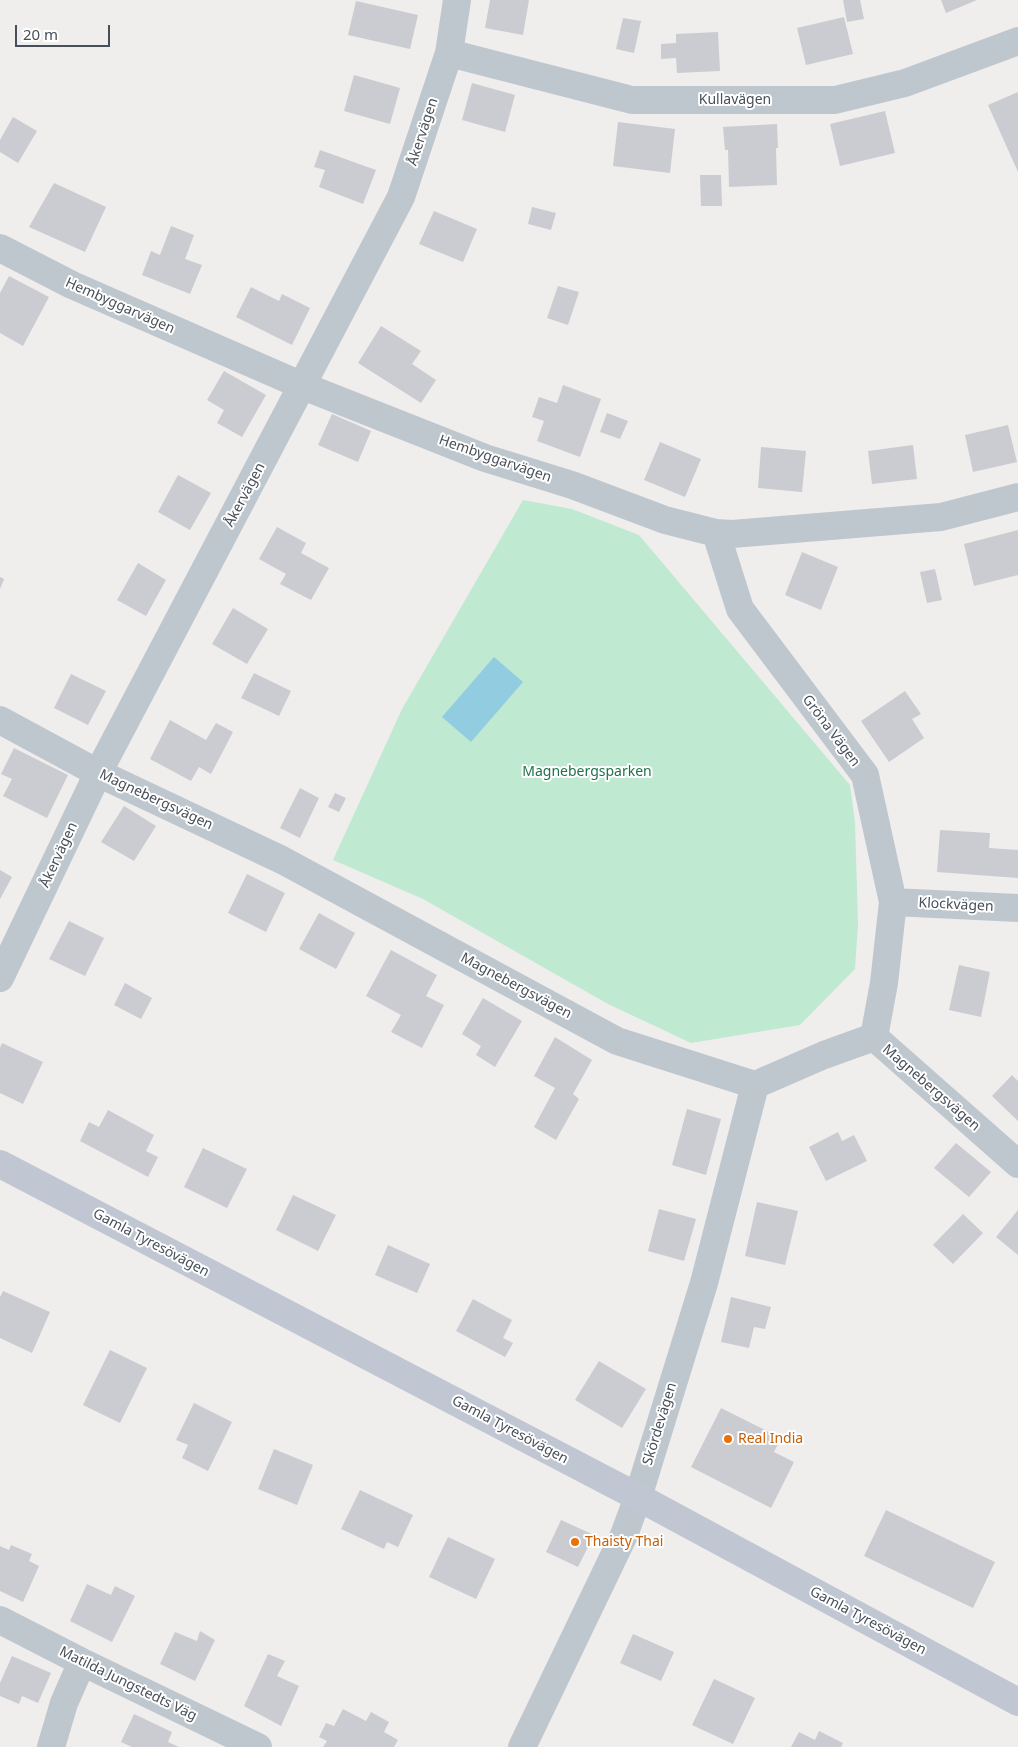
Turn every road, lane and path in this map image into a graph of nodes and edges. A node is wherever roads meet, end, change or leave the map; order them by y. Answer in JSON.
{"nodes":[{"id":1,"x":457,"y":0,"type":"edge"},
{"id":2,"x":1018,"y":42,"type":"edge"},
{"id":3,"x":449,"y":53,"type":"junction"},
{"id":4,"x":1,"y":250,"type":"edge"},
{"id":5,"x":303,"y":386,"type":"junction"},
{"id":6,"x":1018,"y":497,"type":"edge"},
{"id":7,"x":716,"y":533,"type":"junction"},
{"id":8,"x":0,"y":720,"type":"edge"},
{"id":9,"x":98,"y":773,"type":"junction"},
{"id":10,"x":893,"y":902,"type":"junction"},
{"id":11,"x":1018,"y":908,"type":"edge"},
{"id":12,"x":0,"y":978,"type":"edge"},
{"id":13,"x":874,"y":1037,"type":"junction"},
{"id":14,"x":755,"y":1085,"type":"junction"},
{"id":15,"x":0,"y":1164,"type":"edge"},
{"id":16,"x":1018,"y":1164,"type":"edge"},
{"id":17,"x":638,"y":1497,"type":"junction"},
{"id":18,"x":0,"y":1620,"type":"edge"},
{"id":19,"x":82,"y":1662,"type":"junction"},
{"id":20,"x":1018,"y":1702,"type":"edge"},
{"id":21,"x":51,"y":1747,"type":"edge"},
{"id":22,"x":258,"y":1747,"type":"edge"},
{"id":23,"x":522,"y":1747,"type":"edge"}],
"edges":[{"from":1,"to":3,"type":"street","name":"Åkervägen"},
{"from":2,"to":3,"type":"street","name":"Kullavägen"},
{"from":3,"to":5,"type":"street","name":"Åkervägen"},
{"from":4,"to":5,"type":"street","name":"Hembyggarvägen"},
{"from":5,"to":7,"type":"street","name":"Hembyggarvägen"},
{"from":5,"to":9,"type":"street","name":"Åkervägen"},
{"from":6,"to":7,"type":"street","name":"Hembyggarvägen"},
{"from":7,"to":10,"type":"street","name":"Gröna Vägen"},
{"from":8,"to":9,"type":"street","name":"Magnebergsvägen"},
{"from":9,"to":12,"type":"street","name":"Åkervägen"},
{"from":9,"to":14,"type":"street","name":"Magnebergsvägen"},
{"from":10,"to":11,"type":"street","name":"Klockvägen"},
{"from":10,"to":13,"type":"street","name":"Gröna Vägen"},
{"from":13,"to":14,"type":"street","name":"Magnebergsvägen"},
{"from":13,"to":16,"type":"street","name":"Magnebergsvägen"},
{"from":14,"to":17,"type":"street","name":"Skördevägen"},
{"from":15,"to":17,"type":"street","name":"Gamla Tyresövägen"},
{"from":17,"to":20,"type":"street","name":"Gamla Tyresövägen"},
{"from":17,"to":23,"type":"street","name":"Skördevägen"},
{"from":18,"to":19,"type":"street","name":"Matilda Jungstedts Väg"},
{"from":19,"to":21,"type":"street"},
{"from":19,"to":22,"type":"street","name":"Matilda Jungstedts Väg"}]}
